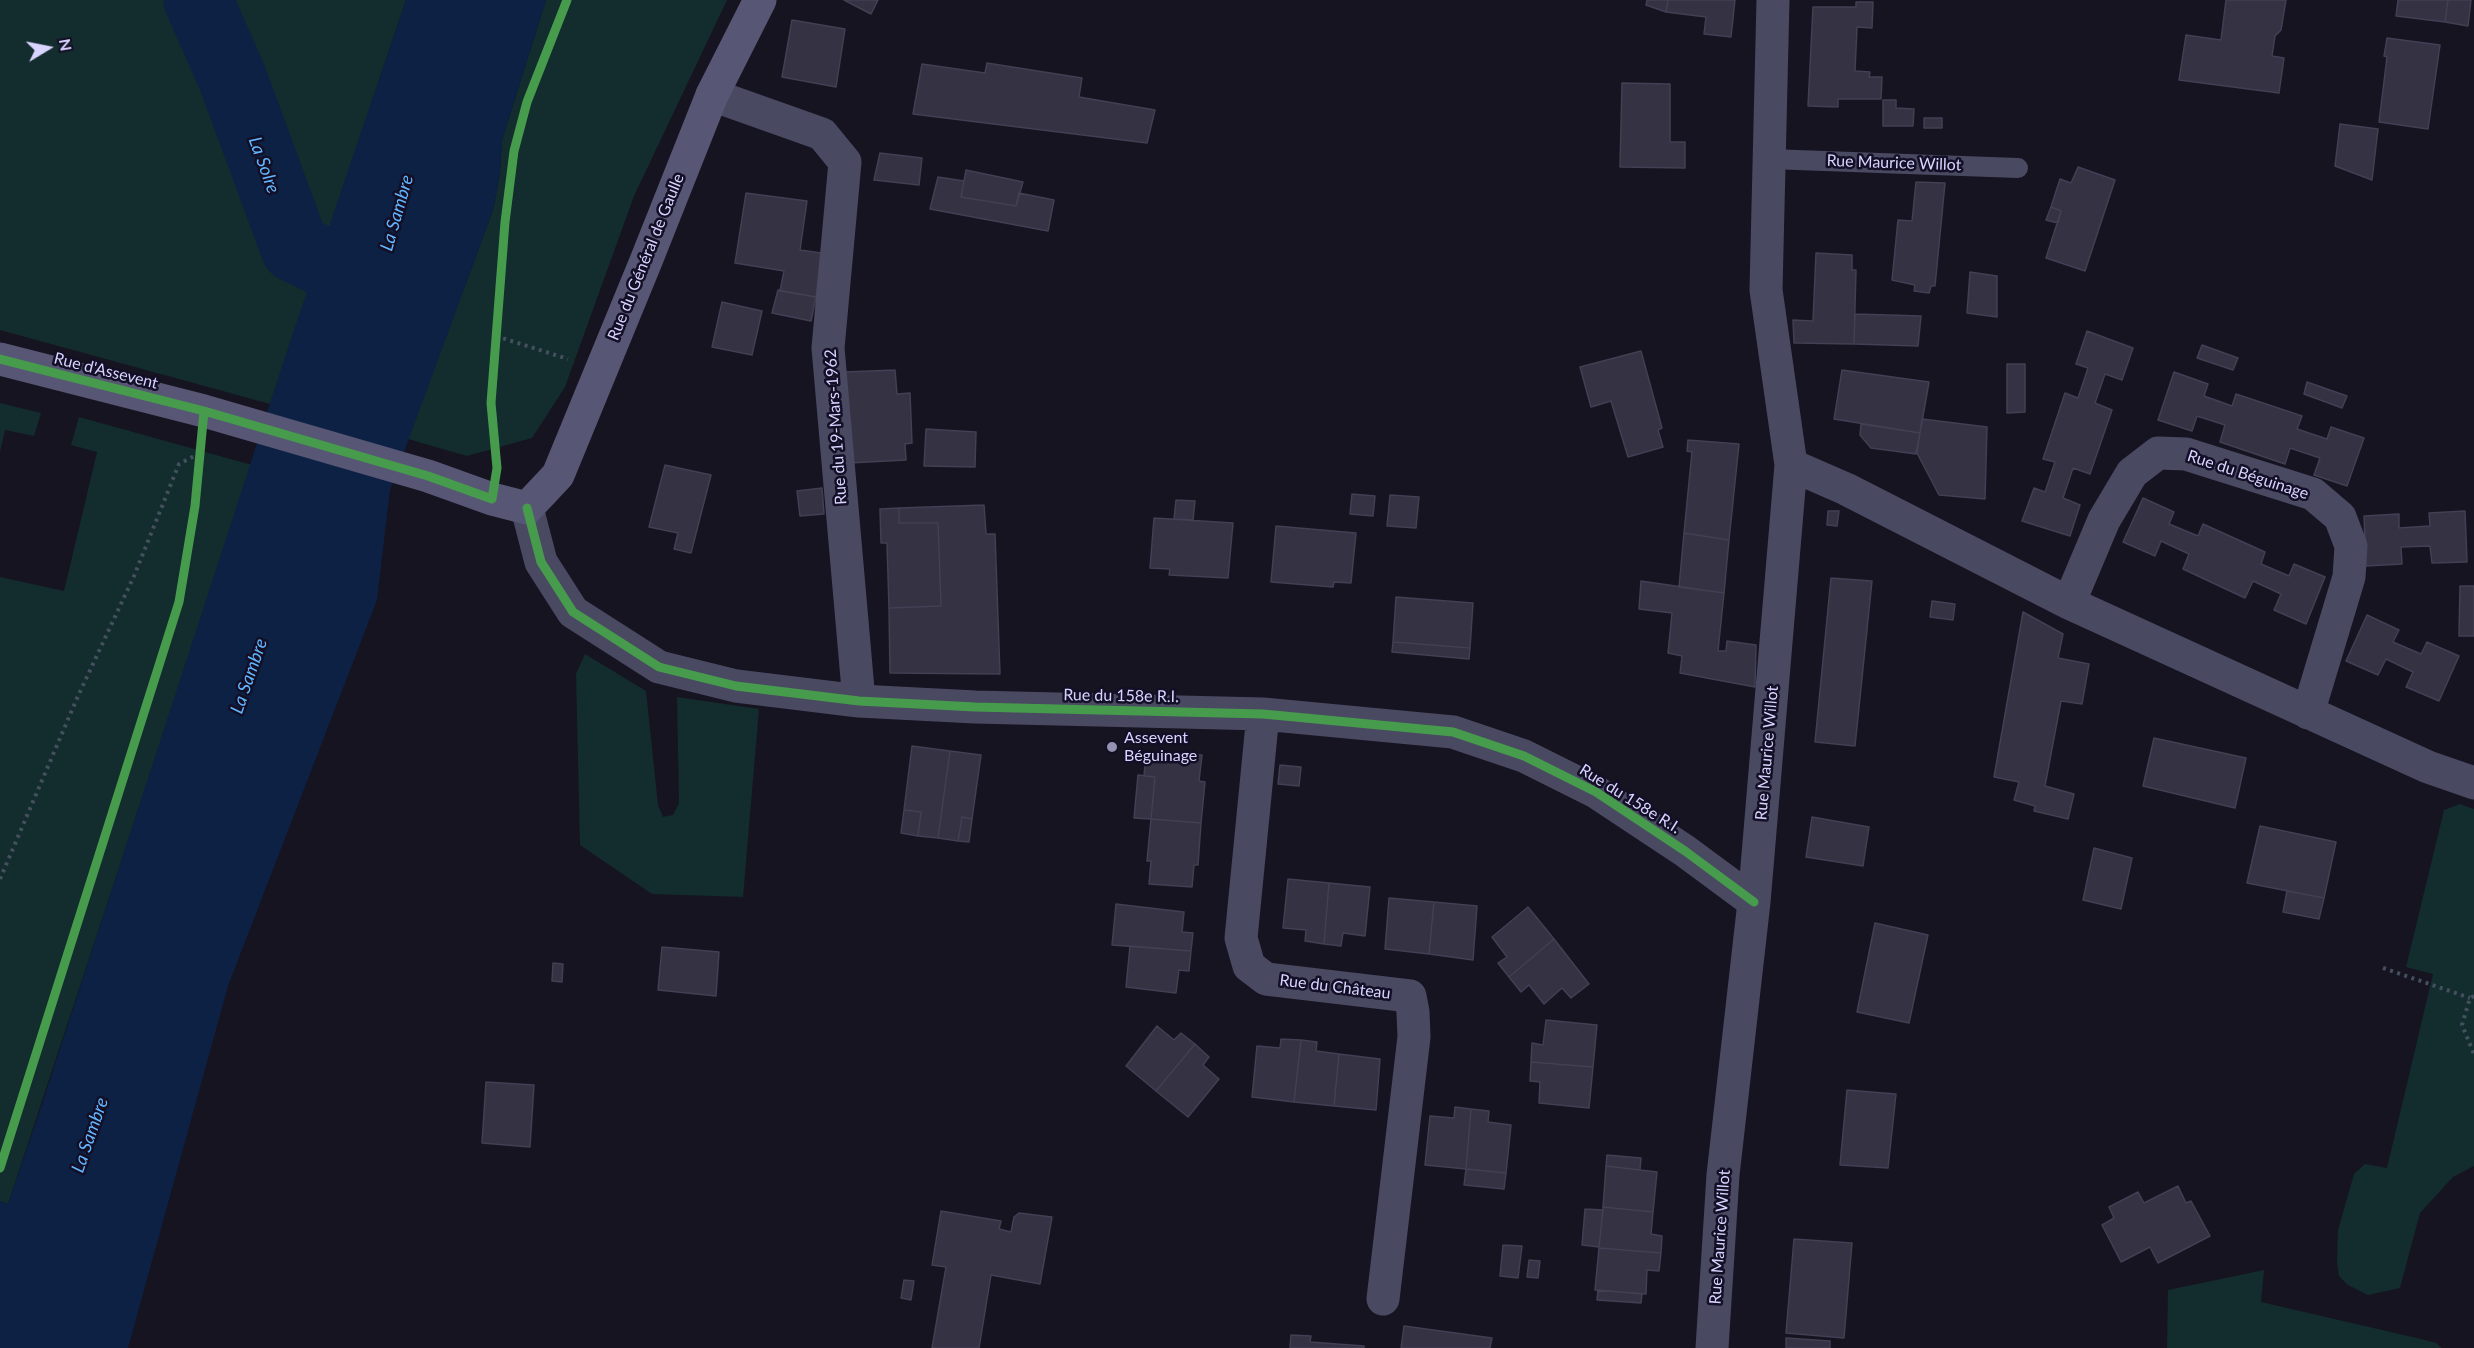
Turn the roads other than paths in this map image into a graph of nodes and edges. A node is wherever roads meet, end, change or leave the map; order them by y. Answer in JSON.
{"nodes":[{"id":1,"x":760,"y":0,"type":"edge"},
{"id":2,"x":1773,"y":0,"type":"edge"},
{"id":3,"x":712,"y":95,"type":"junction"},
{"id":4,"x":1769,"y":159,"type":"junction"},
{"id":5,"x":2018,"y":168,"type":"dead end"},
{"id":6,"x":0,"y":360,"type":"edge"},
{"id":7,"x":1791,"y":465,"type":"junction"},
{"id":8,"x":527,"y":508,"type":"junction"},
{"id":9,"x":2069,"y":603,"type":"junction"},
{"id":10,"x":859,"y":701,"type":"junction"},
{"id":11,"x":2308,"y":713,"type":"junction"},
{"id":12,"x":1263,"y":714,"type":"junction"},
{"id":13,"x":2474,"y":783,"type":"edge"},
{"id":14,"x":1754,"y":902,"type":"junction"},
{"id":15,"x":1383,"y":1299,"type":"dead end"},
{"id":16,"x":1713,"y":1348,"type":"edge"}],
"edges":[{"from":1,"to":3,"type":"street","name":"Rue du Général de Gaulle"},
{"from":2,"to":4,"type":"street","name":"Rue Maurice Willot"},
{"from":3,"to":8,"type":"street","name":"Rue du Général de Gaulle"},
{"from":3,"to":10,"type":"street","name":"Rue du 19-Mars-1962"},
{"from":4,"to":5,"type":"lane","name":"Rue Maurice Willot"},
{"from":4,"to":7,"type":"street","name":"Rue Maurice Willot"},
{"from":6,"to":8,"type":"street","name":"Rue d'Assevent"},
{"from":7,"to":9,"type":"street"},
{"from":7,"to":14,"type":"street","name":"Rue Maurice Willot"},
{"from":8,"to":10,"type":"street","name":"Rue du 158e R.I."},
{"from":9,"to":11,"type":"street"},
{"from":9,"to":11,"type":"street","name":"Rue du Béguinage"},
{"from":10,"to":12,"type":"street","name":"Rue du 158e R.I."},
{"from":11,"to":13,"type":"street"},
{"from":12,"to":14,"type":"street","name":"Rue du 158e R.I."},
{"from":12,"to":15,"type":"street","name":"Rue du Château"},
{"from":14,"to":16,"type":"street","name":"Rue Maurice Willot"}]}
